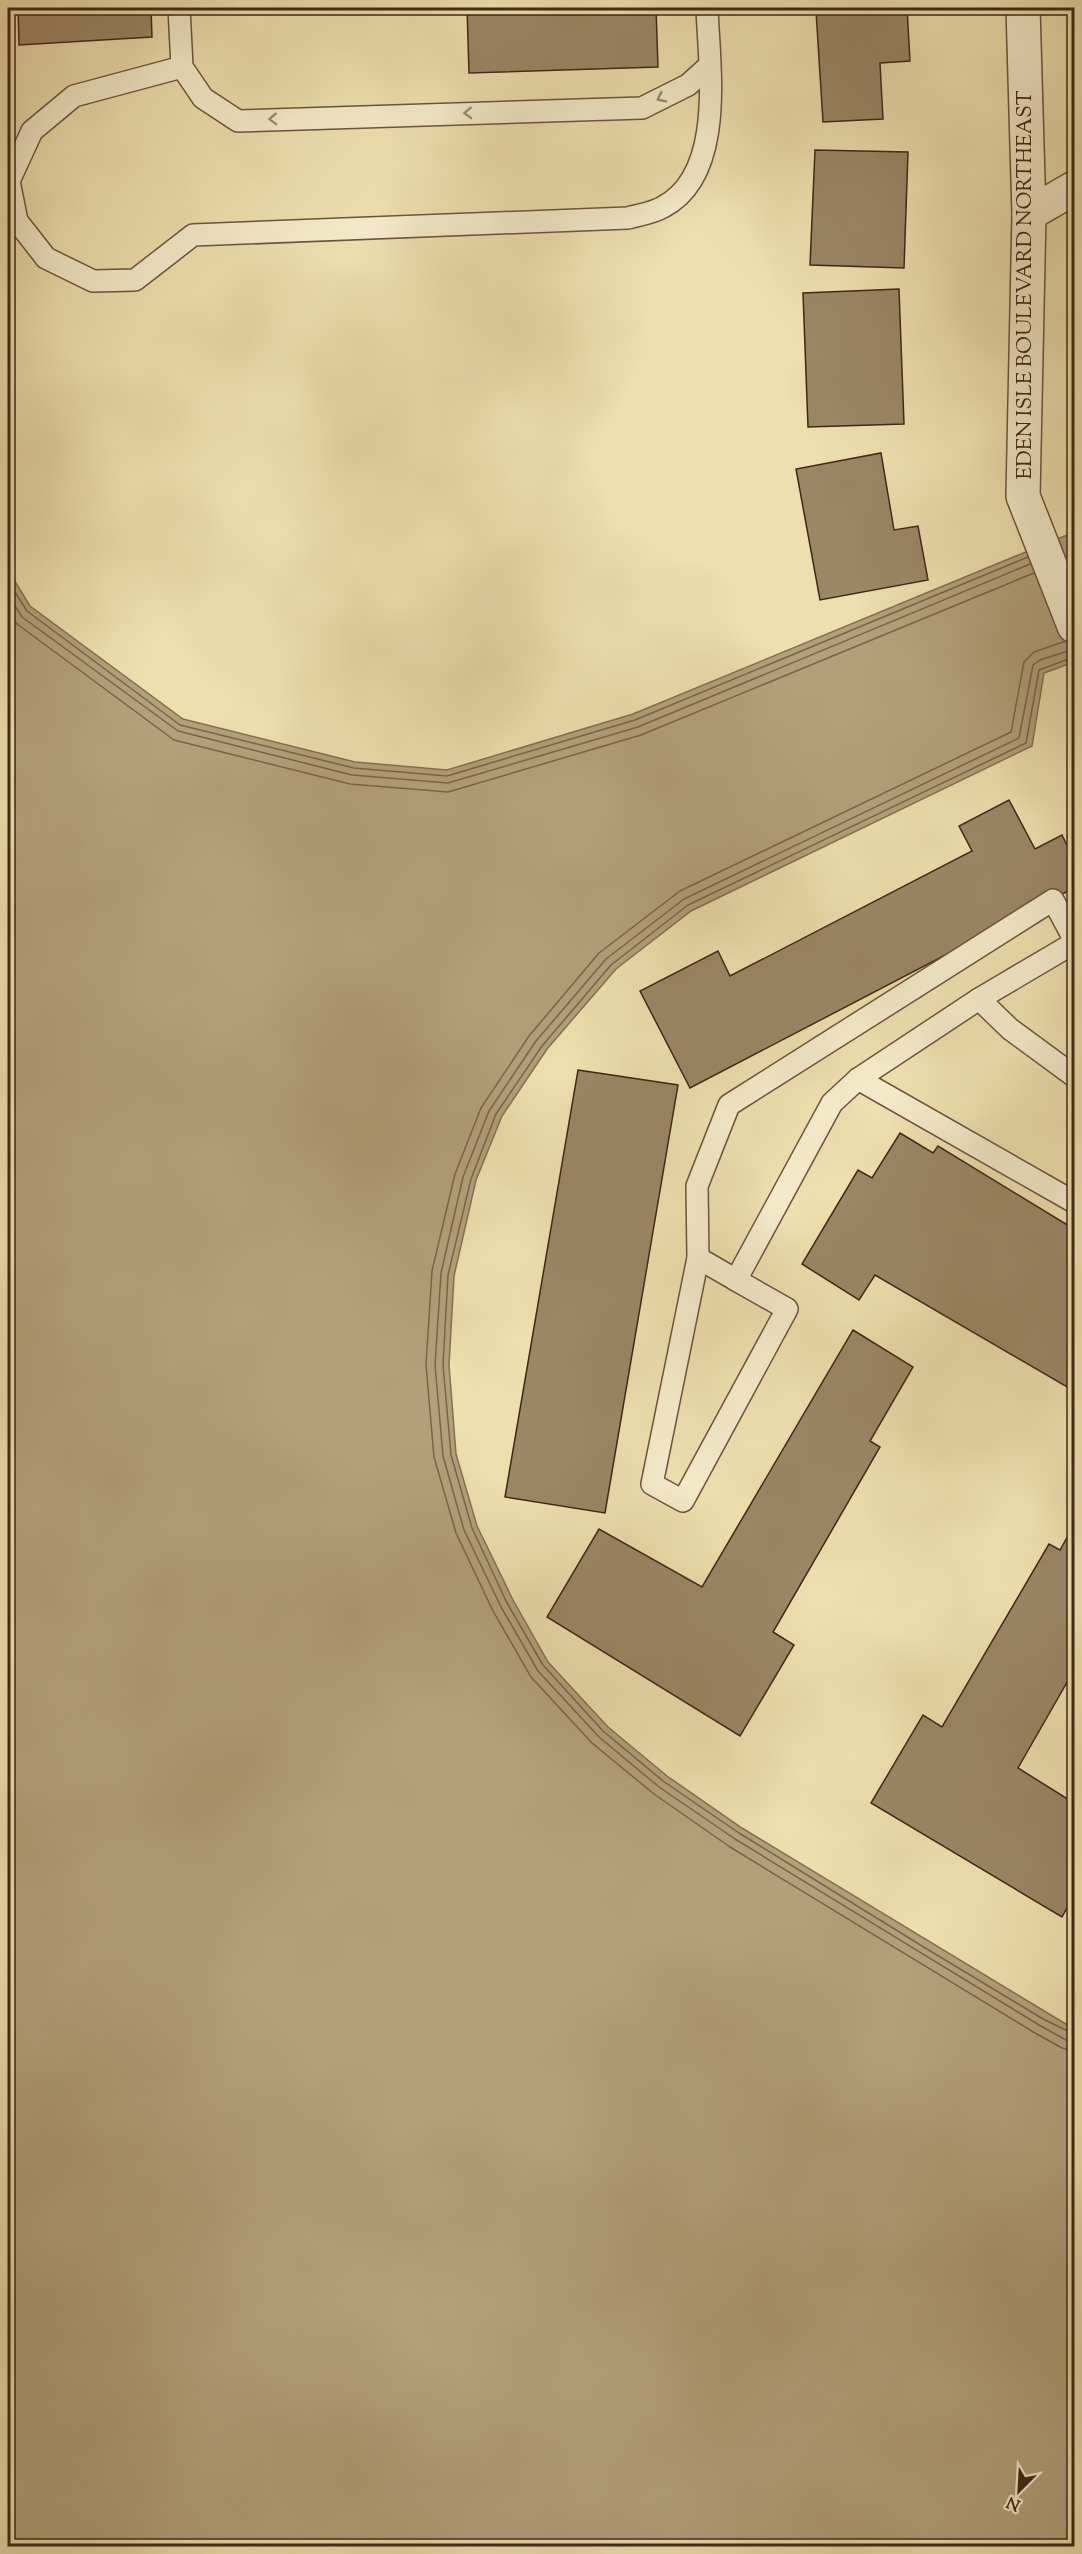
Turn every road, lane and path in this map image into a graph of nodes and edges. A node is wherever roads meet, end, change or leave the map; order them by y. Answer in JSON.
{"nodes":[{"id":1,"x":179,"y":8,"type":"edge"},
{"id":2,"x":707,"y":8,"type":"edge"},
{"id":3,"x":1023,"y":8,"type":"edge"},
{"id":4,"x":709,"y":66,"type":"junction"},
{"id":5,"x":182,"y":67,"type":"junction"},
{"id":6,"x":1074,"y":188,"type":"edge"},
{"id":7,"x":1029,"y":214,"type":"junction"},
{"id":8,"x":1074,"y":626,"type":"edge"},
{"id":9,"x":1074,"y":939,"type":"edge"},
{"id":10,"x":1074,"y":944,"type":"edge"},
{"id":11,"x":979,"y":999,"type":"junction"},
{"id":12,"x":1065,"y":1060,"type":"edge"},
{"id":13,"x":1074,"y":1076,"type":"edge"},
{"id":14,"x":858,"y":1079,"type":"junction"},
{"id":15,"x":1074,"y":1202,"type":"edge"},
{"id":16,"x":698,"y":1258,"type":"junction"},
{"id":17,"x":736,"y":1280,"type":"junction"}],
"edges":[{"from":1,"to":5,"type":"lane"},
{"from":2,"to":4,"type":"lane"},
{"from":3,"to":7,"type":"street","name":"EDEN ISLE BOULEVARD NORTHEAST"},
{"from":4,"to":5,"type":"lane","one_way":true},
{"from":4,"to":5,"type":"lane"},
{"from":6,"to":7,"type":"street"},
{"from":7,"to":8,"type":"street","name":"EDEN ISLE BOULEVARD NORTHEAST"},
{"from":9,"to":16,"type":"lane"},
{"from":10,"to":11,"type":"lane"},
{"from":11,"to":12,"type":"lane"},
{"from":11,"to":14,"type":"lane"},
{"from":12,"to":13,"type":"lane"},
{"from":14,"to":15,"type":"lane"},
{"from":14,"to":17,"type":"lane"},
{"from":16,"to":17,"type":"lane"},
{"from":16,"to":17,"type":"lane"}]}
